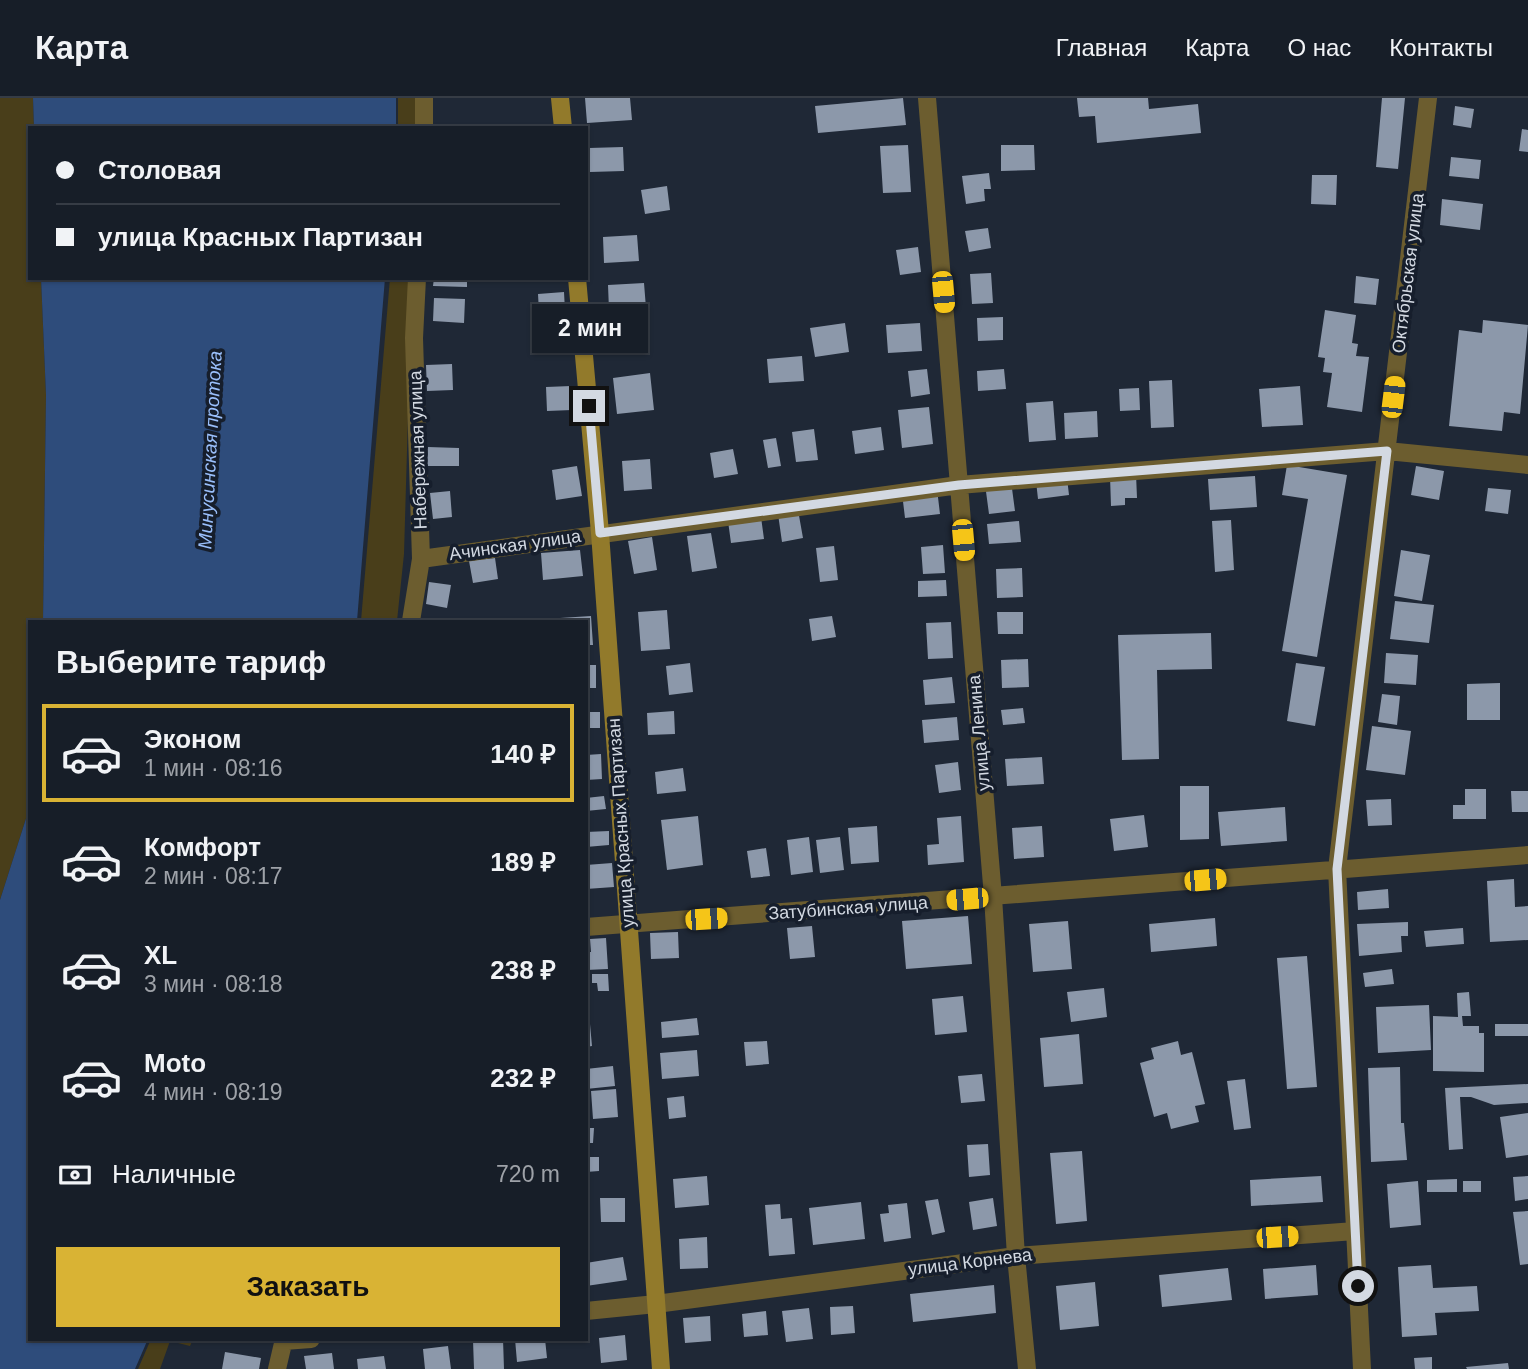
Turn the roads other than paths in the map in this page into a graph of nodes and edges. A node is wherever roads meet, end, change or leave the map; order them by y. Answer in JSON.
{"nodes":[{"id":1,"x":424,"y":98,"type":"edge"},
{"id":2,"x":560,"y":98,"type":"edge"},
{"id":3,"x":927,"y":98,"type":"edge"},
{"id":4,"x":1429,"y":98,"type":"edge"},
{"id":5,"x":424,"y":126,"type":"edge"},
{"id":6,"x":563,"y":126,"type":"edge"},
{"id":7,"x":417,"y":280,"type":"edge"},
{"id":8,"x":577,"y":280,"type":"edge"},
{"id":9,"x":1387,"y":451,"type":"junction"},
{"id":10,"x":1528,"y":465,"type":"edge"},
{"id":11,"x":959,"y":485,"type":"junction"},
{"id":12,"x":600,"y":533,"type":"junction"},
{"id":13,"x":421,"y":559,"type":"junction"},
{"id":14,"x":411,"y":620,"type":"edge"},
{"id":15,"x":1528,"y":855,"type":"edge"},
{"id":16,"x":1337,"y":869,"type":"junction"},
{"id":17,"x":993,"y":897,"type":"junction"},
{"id":18,"x":628,"y":925,"type":"junction"},
{"id":19,"x":588,"y":928,"type":"edge"},
{"id":20,"x":1355,"y":1231,"type":"junction"},
{"id":21,"x":1016,"y":1255,"type":"junction"},
{"id":22,"x":656,"y":1304,"type":"junction"},
{"id":23,"x":588,"y":1311,"type":"edge"},
{"id":24,"x":284,"y":1341,"type":"edge"},
{"id":25,"x":277,"y":1369,"type":"edge"},
{"id":26,"x":661,"y":1369,"type":"edge"},
{"id":27,"x":1027,"y":1369,"type":"edge"},
{"id":28,"x":1362,"y":1369,"type":"edge"}],
"edges":[{"from":1,"to":5,"type":"street"},
{"from":2,"to":6,"type":"main road"},
{"from":3,"to":11,"type":"street","name":"улица Ленина"},
{"from":4,"to":9,"type":"street","name":"Октябрьская улица"},
{"from":7,"to":13,"type":"street","name":"Набережная улица"},
{"from":8,"to":12,"type":"main road","name":"улица Красных Партизан"},
{"from":9,"to":10,"type":"street","name":"Ачинская улица"},
{"from":9,"to":11,"type":"street","name":"Ачинская улица"},
{"from":9,"to":16,"type":"street","name":"Октябрьская улица"},
{"from":11,"to":12,"type":"street","name":"Ачинская улица"},
{"from":11,"to":17,"type":"street","name":"улица Ленина"},
{"from":12,"to":13,"type":"street","name":"Ачинская улица"},
{"from":12,"to":18,"type":"main road","name":"улица Красных Партизан"},
{"from":13,"to":14,"type":"street","name":"Набережная улица"},
{"from":15,"to":16,"type":"street","name":"Затубинская улица"},
{"from":16,"to":17,"type":"street","name":"Затубинская улица"},
{"from":16,"to":20,"type":"street","name":"Октябрьская улица"},
{"from":17,"to":18,"type":"street","name":"Затубинская улица"},
{"from":17,"to":21,"type":"street","name":"улица Ленина"},
{"from":18,"to":19,"type":"street","name":"Затубинская улица"},
{"from":18,"to":22,"type":"main road","name":"улица Красных Партизан"},
{"from":20,"to":21,"type":"street","name":"улица Корнева"},
{"from":20,"to":28,"type":"street","name":"Октябрьская улица"},
{"from":21,"to":22,"type":"street","name":"улица Корнева"},
{"from":21,"to":27,"type":"street","name":"улица Ленина"},
{"from":22,"to":23,"type":"street","name":"улица Корнева"},
{"from":22,"to":26,"type":"main road","name":"улица Красных Партизан"},
{"from":24,"to":25,"type":"street"}]}
